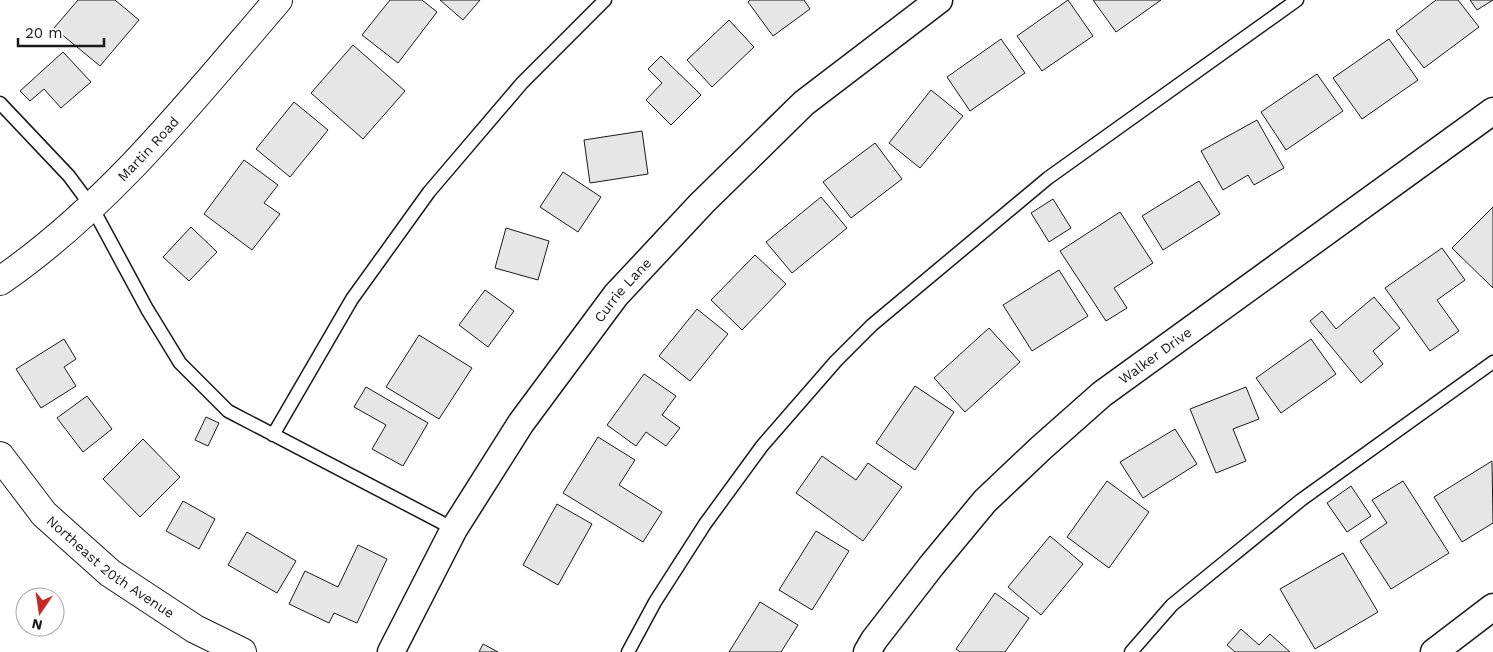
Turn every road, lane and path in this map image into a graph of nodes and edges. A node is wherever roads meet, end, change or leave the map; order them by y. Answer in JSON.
{"nodes":[{"id":1,"x":278,"y":0,"type":"edge"},
{"id":2,"x":605,"y":0,"type":"edge"},
{"id":3,"x":939,"y":0,"type":"edge"},
{"id":4,"x":1297,"y":0,"type":"edge"},
{"id":5,"x":0,"y":103,"type":"edge"},
{"id":6,"x":1493,"y":111,"type":"edge"},
{"id":7,"x":92,"y":207,"type":"junction"},
{"id":8,"x":0,"y":281,"type":"edge"},
{"id":9,"x":1493,"y":362,"type":"edge"},
{"id":10,"x":273,"y":435,"type":"junction"},
{"id":11,"x":0,"y":456,"type":"edge"},
{"id":12,"x":454,"y":529,"type":"junction"},
{"id":13,"x":1493,"y":607,"type":"edge"},
{"id":14,"x":242,"y":652,"type":"edge"},
{"id":15,"x":391,"y":652,"type":"edge"},
{"id":16,"x":628,"y":652,"type":"edge"},
{"id":17,"x":867,"y":652,"type":"edge"},
{"id":18,"x":1131,"y":652,"type":"edge"},
{"id":19,"x":1434,"y":652,"type":"edge"}],
"edges":[{"from":1,"to":7,"type":"street","name":"Martin Road"},
{"from":2,"to":10,"type":"lane"},
{"from":3,"to":12,"type":"street","name":"Currie Lane"},
{"from":4,"to":16,"type":"lane"},
{"from":5,"to":7,"type":"lane"},
{"from":6,"to":17,"type":"street","name":"Walker Drive"},
{"from":7,"to":8,"type":"street","name":"Martin Road"},
{"from":7,"to":10,"type":"lane"},
{"from":9,"to":18,"type":"lane"},
{"from":10,"to":12,"type":"lane"},
{"from":11,"to":14,"type":"street","name":"Northeast 20th Avenue"},
{"from":12,"to":15,"type":"street","name":"Currie Lane"},
{"from":13,"to":19,"type":"street"}]}
